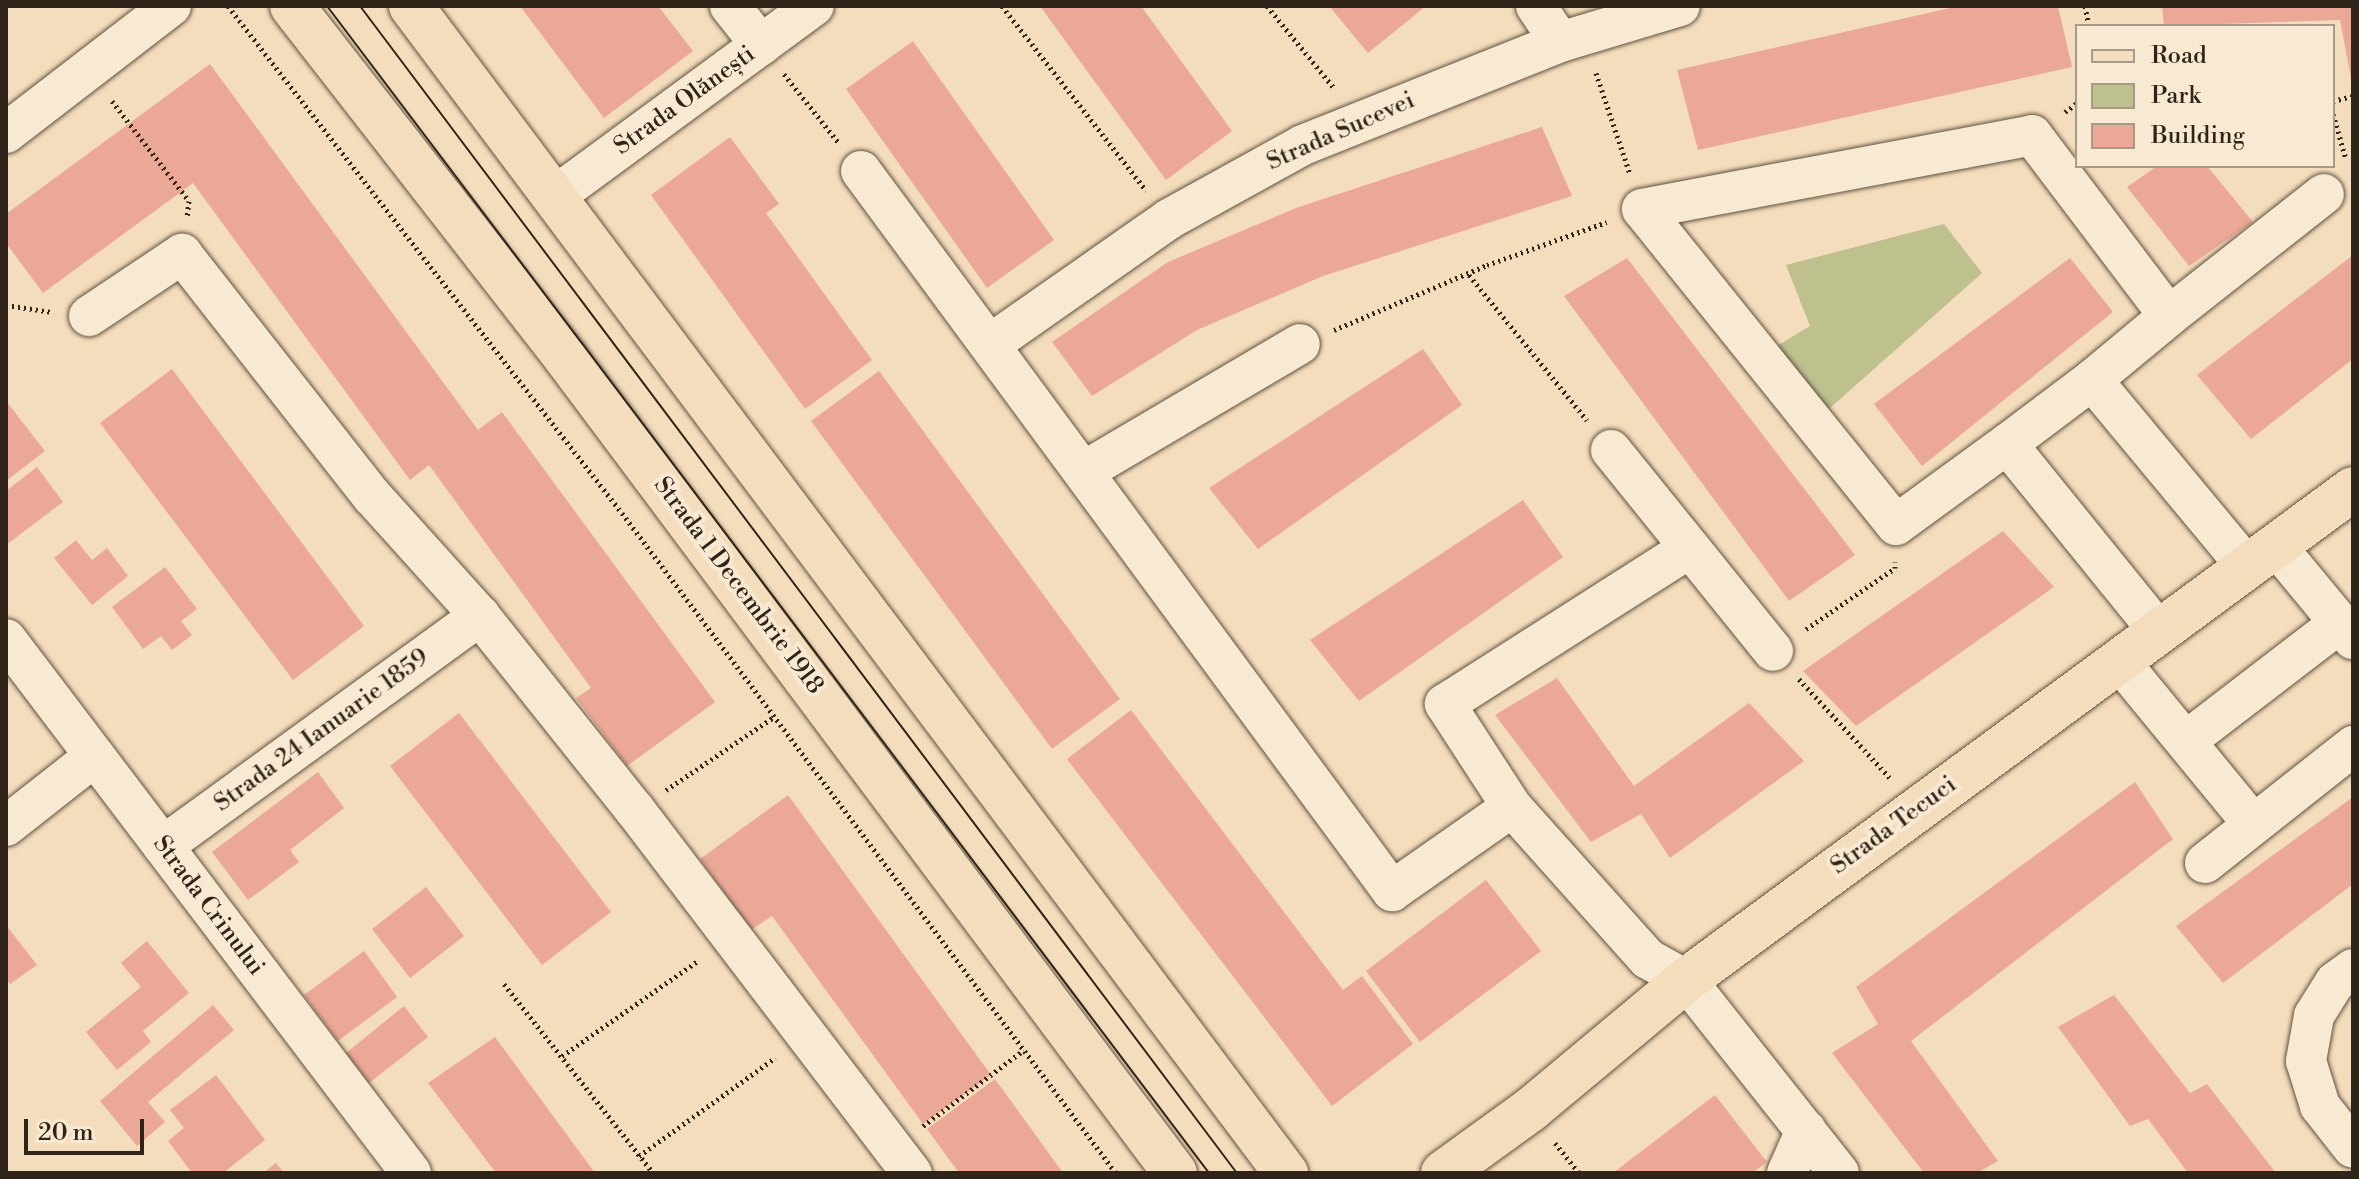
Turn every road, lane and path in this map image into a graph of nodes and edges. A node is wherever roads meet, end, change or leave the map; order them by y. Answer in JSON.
{"nodes":[{"id":1,"x":171,"y":6,"type":"edge"},
{"id":2,"x":228,"y":6,"type":"edge"},
{"id":3,"x":292,"y":6,"type":"edge"},
{"id":4,"x":411,"y":6,"type":"edge"},
{"id":5,"x":730,"y":6,"type":"edge"},
{"id":6,"x":814,"y":6,"type":"edge"},
{"id":7,"x":1002,"y":6,"type":"edge"},
{"id":8,"x":1267,"y":6,"type":"edge"},
{"id":9,"x":1536,"y":6,"type":"edge"},
{"id":10,"x":1676,"y":6,"type":"edge"},
{"id":11,"x":1572,"y":38,"type":"junction"},
{"id":12,"x":761,"y":45,"type":"junction"},
{"id":13,"x":86,"y":69,"type":"junction"},
{"id":14,"x":1361,"y":120,"type":"junction"},
{"id":15,"x":6,"y":133,"type":"edge"},
{"id":16,"x":861,"y":171,"type":"joint"},
{"id":17,"x":2324,"y":194,"type":"dead end"},
{"id":18,"x":555,"y":196,"type":"junction"},
{"id":19,"x":1642,"y":209,"type":"junction"},
{"id":20,"x":1169,"y":219,"type":"junction"},
{"id":21,"x":182,"y":254,"type":"junction"},
{"id":22,"x":1469,"y":275,"type":"junction"},
{"id":23,"x":89,"y":316,"type":"dead end"},
{"id":24,"x":2169,"y":316,"type":"junction"},
{"id":25,"x":992,"y":343,"type":"junction"},
{"id":26,"x":1300,"y":344,"type":"joint"},
{"id":27,"x":2092,"y":380,"type":"junction"},
{"id":28,"x":2007,"y":444,"type":"junction"},
{"id":29,"x":1611,"y":450,"type":"joint"},
{"id":30,"x":1086,"y":470,"type":"junction"},
{"id":31,"x":2353,"y":489,"type":"edge"},
{"id":32,"x":1896,"y":525,"type":"junction"},
{"id":33,"x":1690,"y":548,"type":"junction"},
{"id":34,"x":2261,"y":557,"type":"junction"},
{"id":35,"x":480,"y":616,"type":"junction"},
{"id":36,"x":2346,"y":631,"type":"edge"},
{"id":37,"x":2160,"y":633,"type":"junction"},
{"id":38,"x":6,"y":639,"type":"edge"},
{"id":39,"x":1773,"y":651,"type":"junction"},
{"id":40,"x":2120,"y":662,"type":"junction"},
{"id":41,"x":816,"y":691,"type":"junction"},
{"id":42,"x":773,"y":718,"type":"junction"},
{"id":43,"x":2186,"y":741,"type":"junction"},
{"id":44,"x":2353,"y":746,"type":"edge"},
{"id":45,"x":95,"y":756,"type":"junction"},
{"id":46,"x":1512,"y":807,"type":"junction"},
{"id":47,"x":1918,"y":808,"type":"junction"},
{"id":48,"x":635,"y":810,"type":"junction"},
{"id":49,"x":2253,"y":824,"type":"junction"},
{"id":50,"x":6,"y":826,"type":"edge"},
{"id":51,"x":163,"y":846,"type":"junction"},
{"id":52,"x":2205,"y":863,"type":"dead end"},
{"id":53,"x":732,"y":937,"type":"junction"},
{"id":54,"x":2353,"y":969,"type":"edge"},
{"id":55,"x":1686,"y":980,"type":"junction"},
{"id":56,"x":504,"y":984,"type":"dead end"},
{"id":57,"x":1065,"y":1023,"type":"junction"},
{"id":58,"x":807,"y":1035,"type":"junction"},
{"id":59,"x":1024,"y":1051,"type":"junction"},
{"id":60,"x":562,"y":1056,"type":"junction"},
{"id":61,"x":1806,"y":1130,"type":"junction"},
{"id":62,"x":2353,"y":1148,"type":"edge"},
{"id":63,"x":639,"y":1156,"type":"junction"},
{"id":64,"x":903,"y":1161,"type":"edge"},
{"id":65,"x":411,"y":1173,"type":"edge"},
{"id":66,"x":653,"y":1173,"type":"edge"},
{"id":67,"x":1116,"y":1173,"type":"edge"},
{"id":68,"x":1175,"y":1173,"type":"edge"},
{"id":69,"x":1286,"y":1173,"type":"edge"},
{"id":70,"x":1443,"y":1173,"type":"edge"},
{"id":71,"x":1787,"y":1173,"type":"edge"},
{"id":72,"x":1839,"y":1173,"type":"edge"}],
"edges":[{"from":1,"to":13,"type":"street"},
{"from":2,"to":42,"type":"path"},
{"from":3,"to":41,"type":"main road","name":"Strada 1 Decembrie 1918"},
{"from":4,"to":18,"type":"main road"},
{"from":5,"to":12,"type":"street"},
{"from":6,"to":12,"type":"street","name":"Strada Olănești"},
{"from":7,"to":20,"type":"path"},
{"from":8,"to":14,"type":"path"},
{"from":9,"to":11,"type":"street"},
{"from":10,"to":11,"type":"street","name":"Strada Sucevei"},
{"from":11,"to":14,"type":"street","name":"Strada Sucevei"},
{"from":11,"to":19,"type":"path"},
{"from":12,"to":16,"type":"path"},
{"from":12,"to":18,"type":"street","name":"Strada Olănești"},
{"from":13,"to":15,"type":"street"},
{"from":13,"to":21,"type":"path"},
{"from":14,"to":20,"type":"street","name":"Strada Sucevei"},
{"from":16,"to":25,"type":"street"},
{"from":17,"to":24,"type":"street"},
{"from":18,"to":69,"type":"main road"},
{"from":19,"to":22,"type":"path"},
{"from":19,"to":24,"type":"street"},
{"from":19,"to":32,"type":"street"},
{"from":20,"to":25,"type":"street","name":"Strada Sucevei"},
{"from":21,"to":23,"type":"street"},
{"from":21,"to":35,"type":"street"},
{"from":22,"to":26,"type":"path"},
{"from":22,"to":29,"type":"path"},
{"from":24,"to":27,"type":"street"},
{"from":25,"to":30,"type":"street"},
{"from":26,"to":30,"type":"street"},
{"from":27,"to":28,"type":"street"},
{"from":27,"to":34,"type":"street"},
{"from":28,"to":32,"type":"street"},
{"from":28,"to":37,"type":"street"},
{"from":29,"to":33,"type":"street"},
{"from":30,"to":46,"type":"street"},
{"from":31,"to":34,"type":"main road","name":"Strada Tecuci"},
{"from":32,"to":39,"type":"path"},
{"from":33,"to":39,"type":"street"},
{"from":33,"to":46,"type":"street"},
{"from":34,"to":36,"type":"street"},
{"from":34,"to":37,"type":"main road","name":"Strada Tecuci"},
{"from":35,"to":48,"type":"street"},
{"from":35,"to":51,"type":"street","name":"Strada 24 Ianuarie 1859"},
{"from":36,"to":43,"type":"street"},
{"from":37,"to":40,"type":"main road","name":"Strada Tecuci"},
{"from":38,"to":45,"type":"street","name":"Strada Crinului"},
{"from":39,"to":47,"type":"path"},
{"from":40,"to":43,"type":"street"},
{"from":40,"to":47,"type":"main road","name":"Strada Tecuci"},
{"from":41,"to":42,"type":"path"},
{"from":41,"to":57,"type":"main road","name":"Strada 1 Decembrie 1918"},
{"from":42,"to":48,"type":"path"},
{"from":42,"to":59,"type":"path"},
{"from":43,"to":49,"type":"street"},
{"from":44,"to":49,"type":"street"},
{"from":45,"to":50,"type":"street"},
{"from":45,"to":51,"type":"street","name":"Strada Crinului"},
{"from":46,"to":55,"type":"street"},
{"from":47,"to":55,"type":"main road","name":"Strada Tecuci"},
{"from":48,"to":53,"type":"street"},
{"from":49,"to":52,"type":"street"},
{"from":51,"to":65,"type":"street","name":"Strada Crinului"},
{"from":53,"to":58,"type":"street"},
{"from":53,"to":60,"type":"path"},
{"from":54,"to":62,"type":"street"},
{"from":55,"to":61,"type":"street"},
{"from":55,"to":70,"type":"main road","name":"Strada Tecuci"},
{"from":56,"to":60,"type":"path"},
{"from":57,"to":59,"type":"path"},
{"from":57,"to":68,"type":"main road","name":"Strada 1 Decembrie 1918"},
{"from":58,"to":63,"type":"path"},
{"from":58,"to":64,"type":"street"},
{"from":59,"to":64,"type":"path"},
{"from":59,"to":67,"type":"path"},
{"from":60,"to":63,"type":"path"},
{"from":61,"to":71,"type":"street"},
{"from":61,"to":72,"type":"street"},
{"from":63,"to":66,"type":"path"}]}
